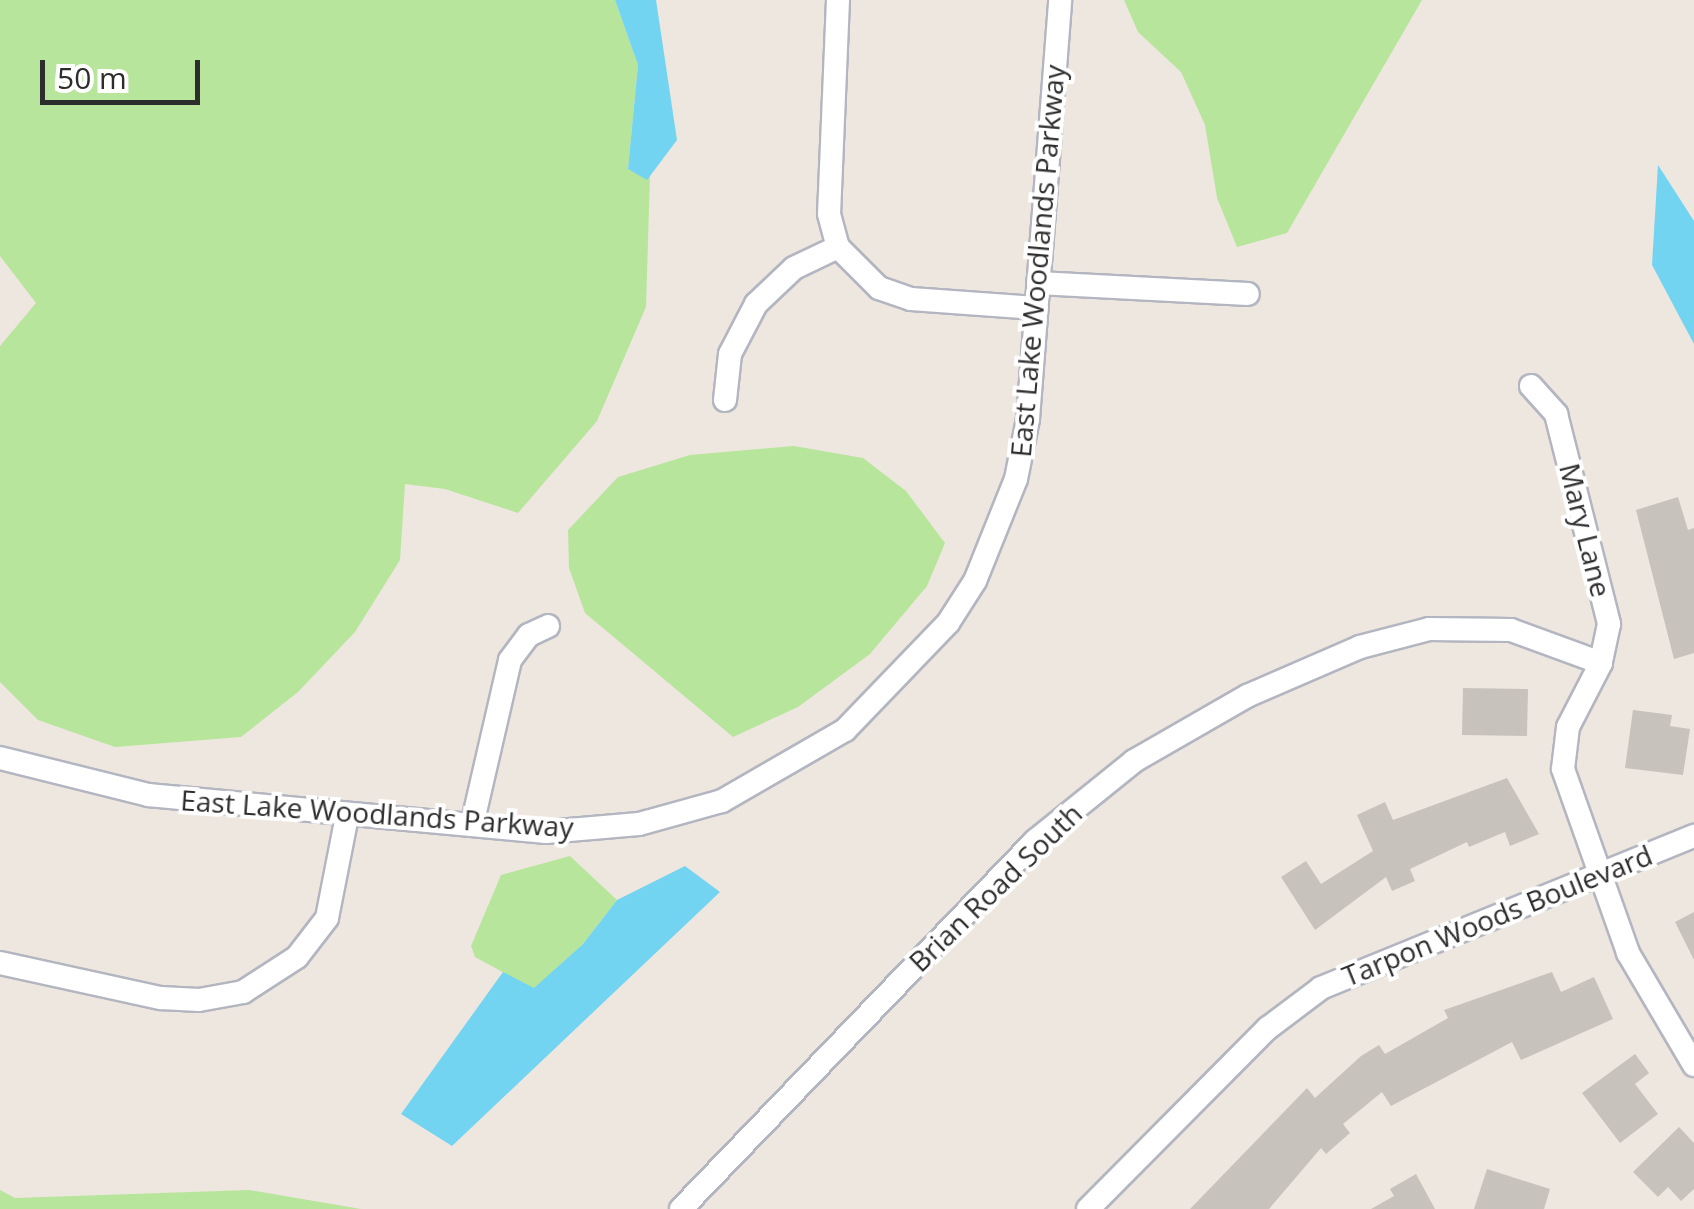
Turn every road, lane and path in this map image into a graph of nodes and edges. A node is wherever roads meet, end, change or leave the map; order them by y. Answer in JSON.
{"nodes":[{"id":1,"x":838,"y":0,"type":"edge"},
{"id":2,"x":1060,"y":0,"type":"edge"},
{"id":3,"x":838,"y":247,"type":"junction"},
{"id":4,"x":1038,"y":283,"type":"junction"},
{"id":5,"x":1248,"y":294,"type":"dead end"},
{"id":6,"x":1036,"y":308,"type":"junction"},
{"id":7,"x":1531,"y":386,"type":"dead end"},
{"id":8,"x":726,"y":400,"type":"dead end"},
{"id":9,"x":548,"y":626,"type":"dead end"},
{"id":10,"x":1601,"y":663,"type":"junction"},
{"id":11,"x":0,"y":758,"type":"edge"},
{"id":12,"x":347,"y":816,"type":"junction"},
{"id":13,"x":472,"y":825,"type":"junction"},
{"id":14,"x":1694,"y":836,"type":"edge"},
{"id":15,"x":1598,"y":872,"type":"junction"},
{"id":16,"x":0,"y":964,"type":"edge"},
{"id":17,"x":1694,"y":1065,"type":"edge"},
{"id":18,"x":680,"y":1209,"type":"edge"},
{"id":19,"x":1088,"y":1209,"type":"edge"}],
"edges":[{"from":1,"to":3,"type":"street"},
{"from":2,"to":4,"type":"street","name":"East Lake Woodlands Parkway"},
{"from":3,"to":6,"type":"street"},
{"from":3,"to":8,"type":"street"},
{"from":4,"to":5,"type":"street"},
{"from":4,"to":6,"type":"street","name":"East Lake Woodlands Parkway"},
{"from":6,"to":13,"type":"street","name":"East Lake Woodlands Parkway"},
{"from":7,"to":10,"type":"street","name":"Mary Lane"},
{"from":9,"to":13,"type":"street"},
{"from":10,"to":15,"type":"street","name":"Mary Lane"},
{"from":10,"to":18,"type":"street","name":"Brian Road South"},
{"from":11,"to":12,"type":"street","name":"East Lake Woodlands Parkway"},
{"from":12,"to":13,"type":"street","name":"East Lake Woodlands Parkway"},
{"from":12,"to":16,"type":"street"},
{"from":14,"to":15,"type":"street","name":"Tarpon Woods Boulevard"},
{"from":15,"to":17,"type":"street","name":"Mary Lane"},
{"from":15,"to":19,"type":"street","name":"Tarpon Woods Boulevard"}]}
